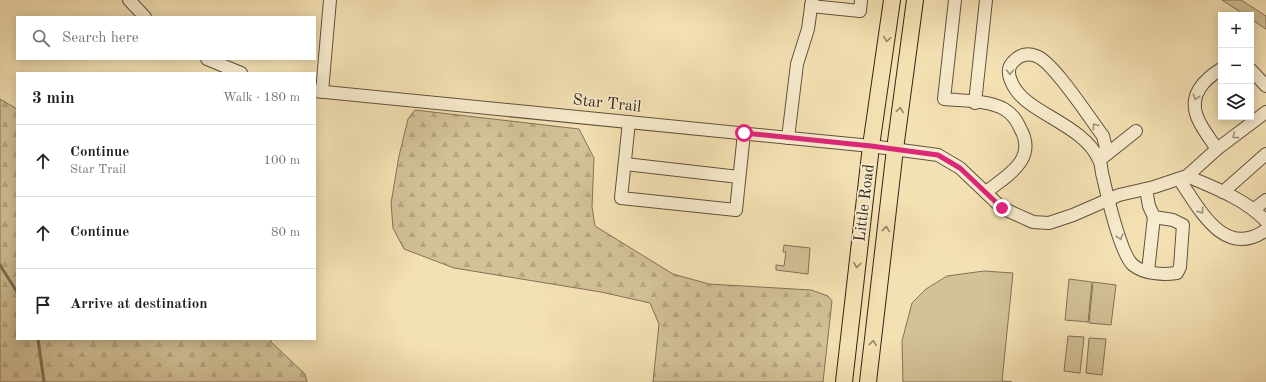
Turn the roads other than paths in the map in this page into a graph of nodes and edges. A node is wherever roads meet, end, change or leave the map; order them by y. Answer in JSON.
{"nodes":[{"id":1,"x":128,"y":0,"type":"edge"},
{"id":2,"x":330,"y":0,"type":"edge"},
{"id":3,"x":892,"y":0,"type":"edge"},
{"id":4,"x":914,"y":0,"type":"edge"},
{"id":5,"x":955,"y":0,"type":"edge"},
{"id":6,"x":986,"y":0,"type":"edge"},
{"id":7,"x":811,"y":3,"type":"edge"},
{"id":8,"x":861,"y":6,"type":"edge"},
{"id":9,"x":144,"y":16,"type":"edge"},
{"id":10,"x":209,"y":60,"type":"edge"},
{"id":11,"x":1218,"y":71,"type":"edge"},
{"id":12,"x":239,"y":72,"type":"edge"},
{"id":13,"x":1254,"y":73,"type":"edge"},
{"id":14,"x":1266,"y":86,"type":"edge"},
{"id":15,"x":318,"y":92,"type":"edge"},
{"id":16,"x":975,"y":103,"type":"junction"},
{"id":17,"x":1266,"y":112,"type":"edge"},
{"id":18,"x":629,"y":122,"type":"junction"},
{"id":19,"x":1136,"y":131,"type":"dead end"},
{"id":20,"x":744,"y":133,"type":"junction"},
{"id":21,"x":788,"y":138,"type":"junction"},
{"id":22,"x":871,"y":146,"type":"junction"},
{"id":23,"x":895,"y":149,"type":"junction"},
{"id":24,"x":1217,"y":149,"type":"junction"},
{"id":25,"x":1266,"y":154,"type":"edge"},
{"id":26,"x":1100,"y":160,"type":"junction"},
{"id":27,"x":625,"y":164,"type":"junction"},
{"id":28,"x":739,"y":177,"type":"junction"},
{"id":29,"x":1183,"y":178,"type":"junction"},
{"id":30,"x":1146,"y":189,"type":"junction"},
{"id":31,"x":986,"y":192,"type":"junction"},
{"id":32,"x":1223,"y":192,"type":"junction"},
{"id":33,"x":1108,"y":200,"type":"junction"},
{"id":34,"x":1266,"y":200,"type":"edge"},
{"id":35,"x":1254,"y":210,"type":"junction"},
{"id":36,"x":1154,"y":217,"type":"junction"},
{"id":37,"x":1266,"y":221,"type":"edge"},
{"id":38,"x":1266,"y":230,"type":"edge"},
{"id":39,"x":1148,"y":271,"type":"junction"},
{"id":40,"x":844,"y":382,"type":"edge"},
{"id":41,"x":868,"y":382,"type":"edge"}],
"edges":[{"from":1,"to":9,"type":"street"},
{"from":2,"to":15,"type":"street"},
{"from":3,"to":22,"type":"main road","name":"Little Road","one_way":true},
{"from":23,"to":4,"type":"main road","name":"Little Road","one_way":true},
{"from":5,"to":16,"type":"street"},
{"from":6,"to":16,"type":"street"},
{"from":7,"to":8,"type":"street"},
{"from":7,"to":21,"type":"street"},
{"from":10,"to":12,"type":"street"},
{"from":11,"to":24,"type":"street","one_way":true},
{"from":13,"to":14,"type":"street"},
{"from":15,"to":18,"type":"street","name":"Star Trail"},
{"from":16,"to":31,"type":"street"},
{"from":17,"to":24,"type":"street","one_way":true},
{"from":18,"to":20,"type":"street","name":"Star Trail"},
{"from":18,"to":27,"type":"street"},
{"from":19,"to":26,"type":"street"},
{"from":20,"to":21,"type":"street","name":"Star Trail"},
{"from":20,"to":28,"type":"street"},
{"from":21,"to":22,"type":"street","name":"Star Trail"},
{"from":22,"to":23,"type":"street","name":"Star Trail"},
{"from":22,"to":40,"type":"main road","name":"Little Road","one_way":true},
{"from":23,"to":31,"type":"street","name":"Star Trail"},
{"from":41,"to":23,"type":"main road","name":"Little Road","one_way":true},
{"from":24,"to":29,"type":"street"},
{"from":25,"to":32,"type":"street"},
{"from":26,"to":26,"type":"street","one_way":true},
{"from":26,"to":33,"type":"street"},
{"from":27,"to":28,"type":"street"},
{"from":27,"to":28,"type":"street"},
{"from":29,"to":30,"type":"street","name":"Star Trail"},
{"from":29,"to":32,"type":"street"},
{"from":29,"to":38,"type":"street","one_way":true},
{"from":30,"to":33,"type":"street","name":"Star Trail"},
{"from":30,"to":36,"type":"street"},
{"from":31,"to":33,"type":"street","name":"Star Trail"},
{"from":32,"to":35,"type":"street"},
{"from":33,"to":39,"type":"street","one_way":true},
{"from":34,"to":35,"type":"street"},
{"from":35,"to":37,"type":"street"},
{"from":36,"to":39,"type":"street"},
{"from":36,"to":39,"type":"street"}]}
